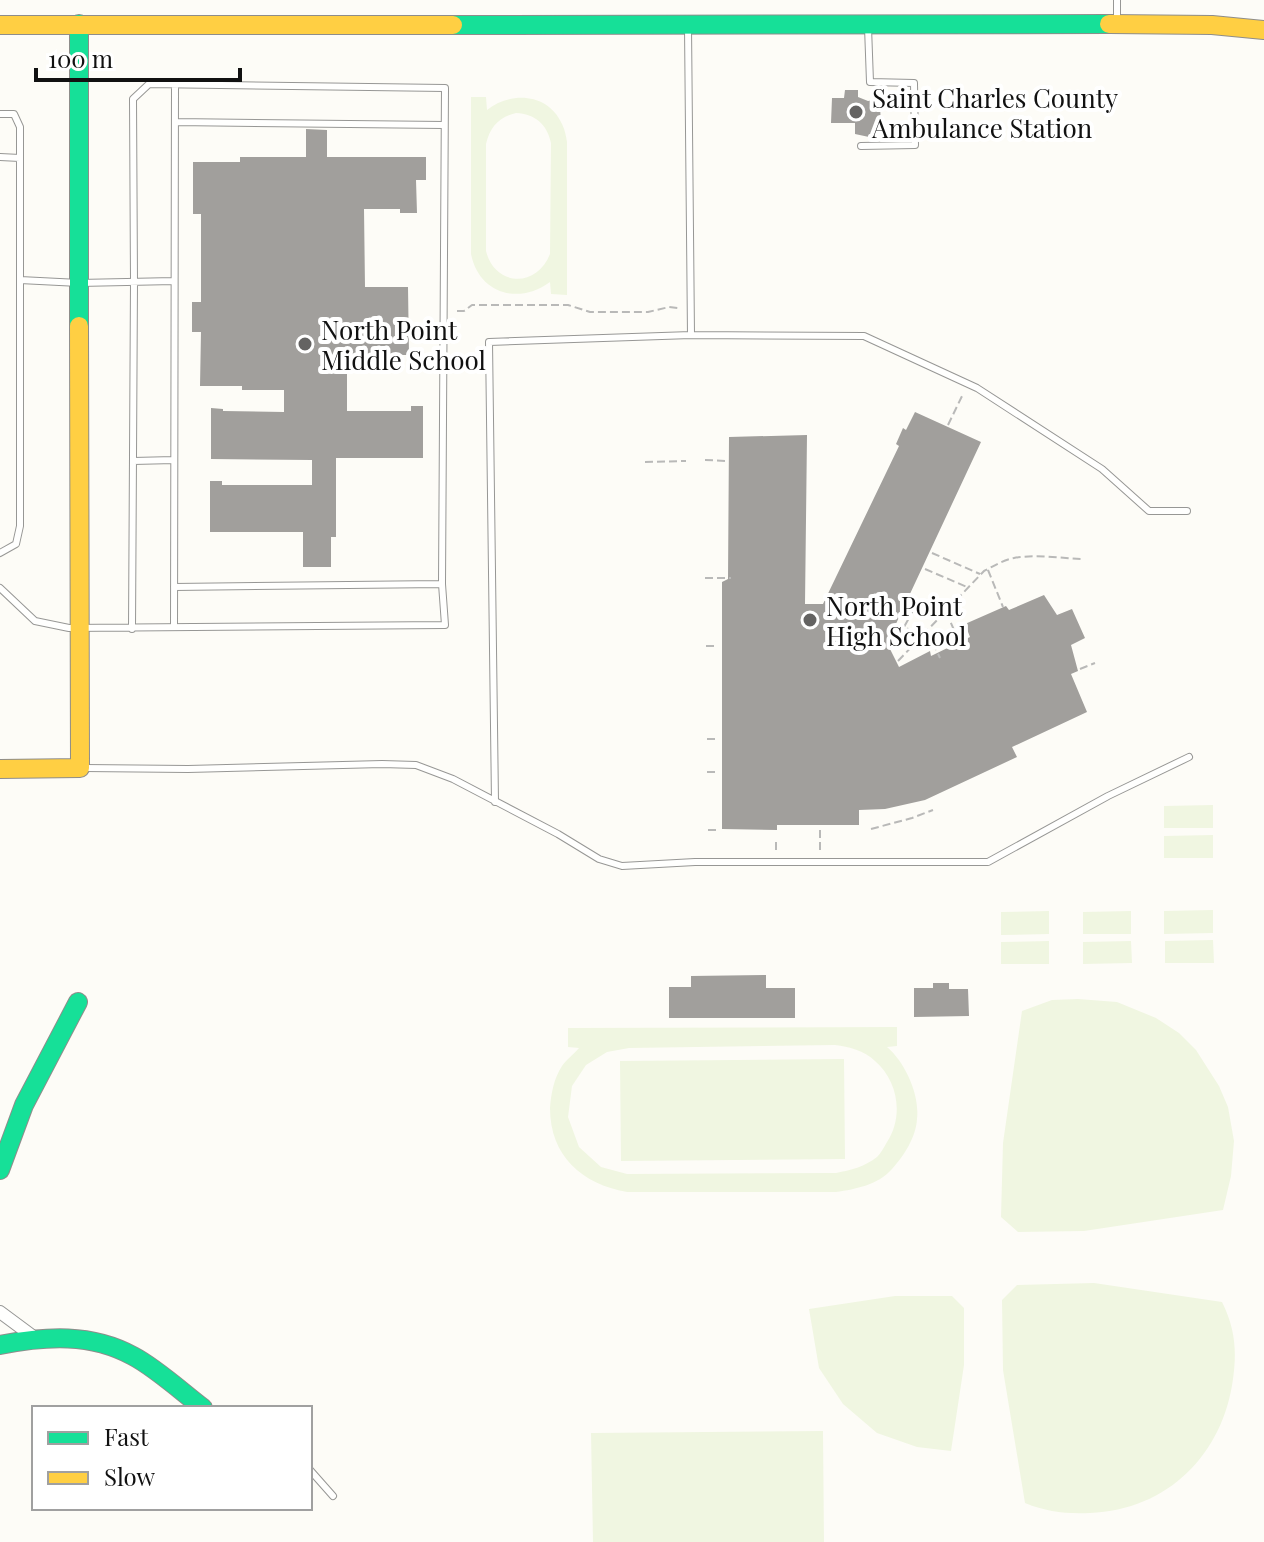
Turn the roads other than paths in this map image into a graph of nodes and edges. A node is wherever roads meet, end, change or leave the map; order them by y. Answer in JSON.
{"nodes":[{"id":1,"x":1117,"y":0,"type":"edge"},
{"id":2,"x":868,"y":23,"type":"junction"},
{"id":3,"x":79,"y":24,"type":"junction"},
{"id":4,"x":688,"y":24,"type":"junction"},
{"id":5,"x":1117,"y":24,"type":"junction"},
{"id":6,"x":0,"y":25,"type":"edge"},
{"id":7,"x":1264,"y":30,"type":"edge"},
{"id":8,"x":175,"y":84,"type":"junction"},
{"id":9,"x":0,"y":114,"type":"edge"},
{"id":10,"x":175,"y":122,"type":"junction"},
{"id":11,"x":444,"y":125,"type":"junction"},
{"id":12,"x":861,"y":146,"type":"dead end"},
{"id":13,"x":0,"y":157,"type":"edge"},
{"id":14,"x":20,"y":158,"type":"junction"},
{"id":15,"x":20,"y":280,"type":"junction"},
{"id":16,"x":174,"y":281,"type":"junction"},
{"id":17,"x":134,"y":282,"type":"junction"},
{"id":18,"x":79,"y":283,"type":"junction"},
{"id":19,"x":691,"y":335,"type":"junction"},
{"id":20,"x":174,"y":460,"type":"junction"},
{"id":21,"x":133,"y":461,"type":"junction"},
{"id":22,"x":1187,"y":511,"type":"dead end"},
{"id":23,"x":0,"y":553,"type":"edge"},
{"id":24,"x":442,"y":584,"type":"junction"},
{"id":25,"x":174,"y":587,"type":"junction"},
{"id":26,"x":0,"y":588,"type":"edge"},
{"id":27,"x":174,"y":627,"type":"junction"},
{"id":28,"x":81,"y":629,"type":"junction"},
{"id":29,"x":132,"y":629,"type":"junction"},
{"id":30,"x":1189,"y":757,"type":"dead end"},
{"id":31,"x":80,"y":768,"type":"junction"},
{"id":32,"x":0,"y":769,"type":"edge"},
{"id":33,"x":495,"y":802,"type":"junction"},
{"id":34,"x":78,"y":1002,"type":"dead end"},
{"id":35,"x":0,"y":1170,"type":"edge"},
{"id":36,"x":0,"y":1312,"type":"edge"},
{"id":37,"x":35,"y":1338,"type":"junction"},
{"id":38,"x":0,"y":1345,"type":"edge"},
{"id":39,"x":200,"y":1406,"type":"edge"},
{"id":40,"x":312,"y":1472,"type":"edge"},
{"id":41,"x":333,"y":1496,"type":"dead end"}],
"edges":[{"from":1,"to":5,"type":"lane"},
{"from":2,"to":4,"type":"street"},
{"from":2,"to":5,"type":"street"},
{"from":2,"to":12,"type":"lane"},
{"from":3,"to":4,"type":"street"},
{"from":3,"to":6,"type":"street"},
{"from":3,"to":18,"type":"street"},
{"from":4,"to":19,"type":"lane"},
{"from":5,"to":7,"type":"street"},
{"from":8,"to":10,"type":"lane"},
{"from":8,"to":11,"type":"lane"},
{"from":8,"to":17,"type":"lane"},
{"from":9,"to":14,"type":"lane"},
{"from":10,"to":11,"type":"lane"},
{"from":10,"to":16,"type":"lane"},
{"from":11,"to":24,"type":"lane"},
{"from":13,"to":14,"type":"lane"},
{"from":14,"to":15,"type":"lane"},
{"from":15,"to":18,"type":"lane"},
{"from":15,"to":23,"type":"lane"},
{"from":16,"to":17,"type":"lane"},
{"from":16,"to":20,"type":"lane"},
{"from":17,"to":18,"type":"lane"},
{"from":17,"to":21,"type":"lane"},
{"from":18,"to":28,"type":"street"},
{"from":19,"to":22,"type":"lane"},
{"from":19,"to":33,"type":"lane"},
{"from":20,"to":21,"type":"lane"},
{"from":20,"to":25,"type":"lane"},
{"from":21,"to":29,"type":"lane"},
{"from":24,"to":25,"type":"lane"},
{"from":24,"to":27,"type":"lane"},
{"from":25,"to":27,"type":"lane"},
{"from":26,"to":28,"type":"lane"},
{"from":27,"to":29,"type":"lane"},
{"from":28,"to":29,"type":"lane"},
{"from":28,"to":31,"type":"street"},
{"from":30,"to":33,"type":"lane"},
{"from":31,"to":32,"type":"street"},
{"from":31,"to":33,"type":"lane"},
{"from":34,"to":35,"type":"street"},
{"from":36,"to":37,"type":"street"},
{"from":37,"to":38,"type":"street"},
{"from":37,"to":39,"type":"street"},
{"from":40,"to":41,"type":"lane"}]}
